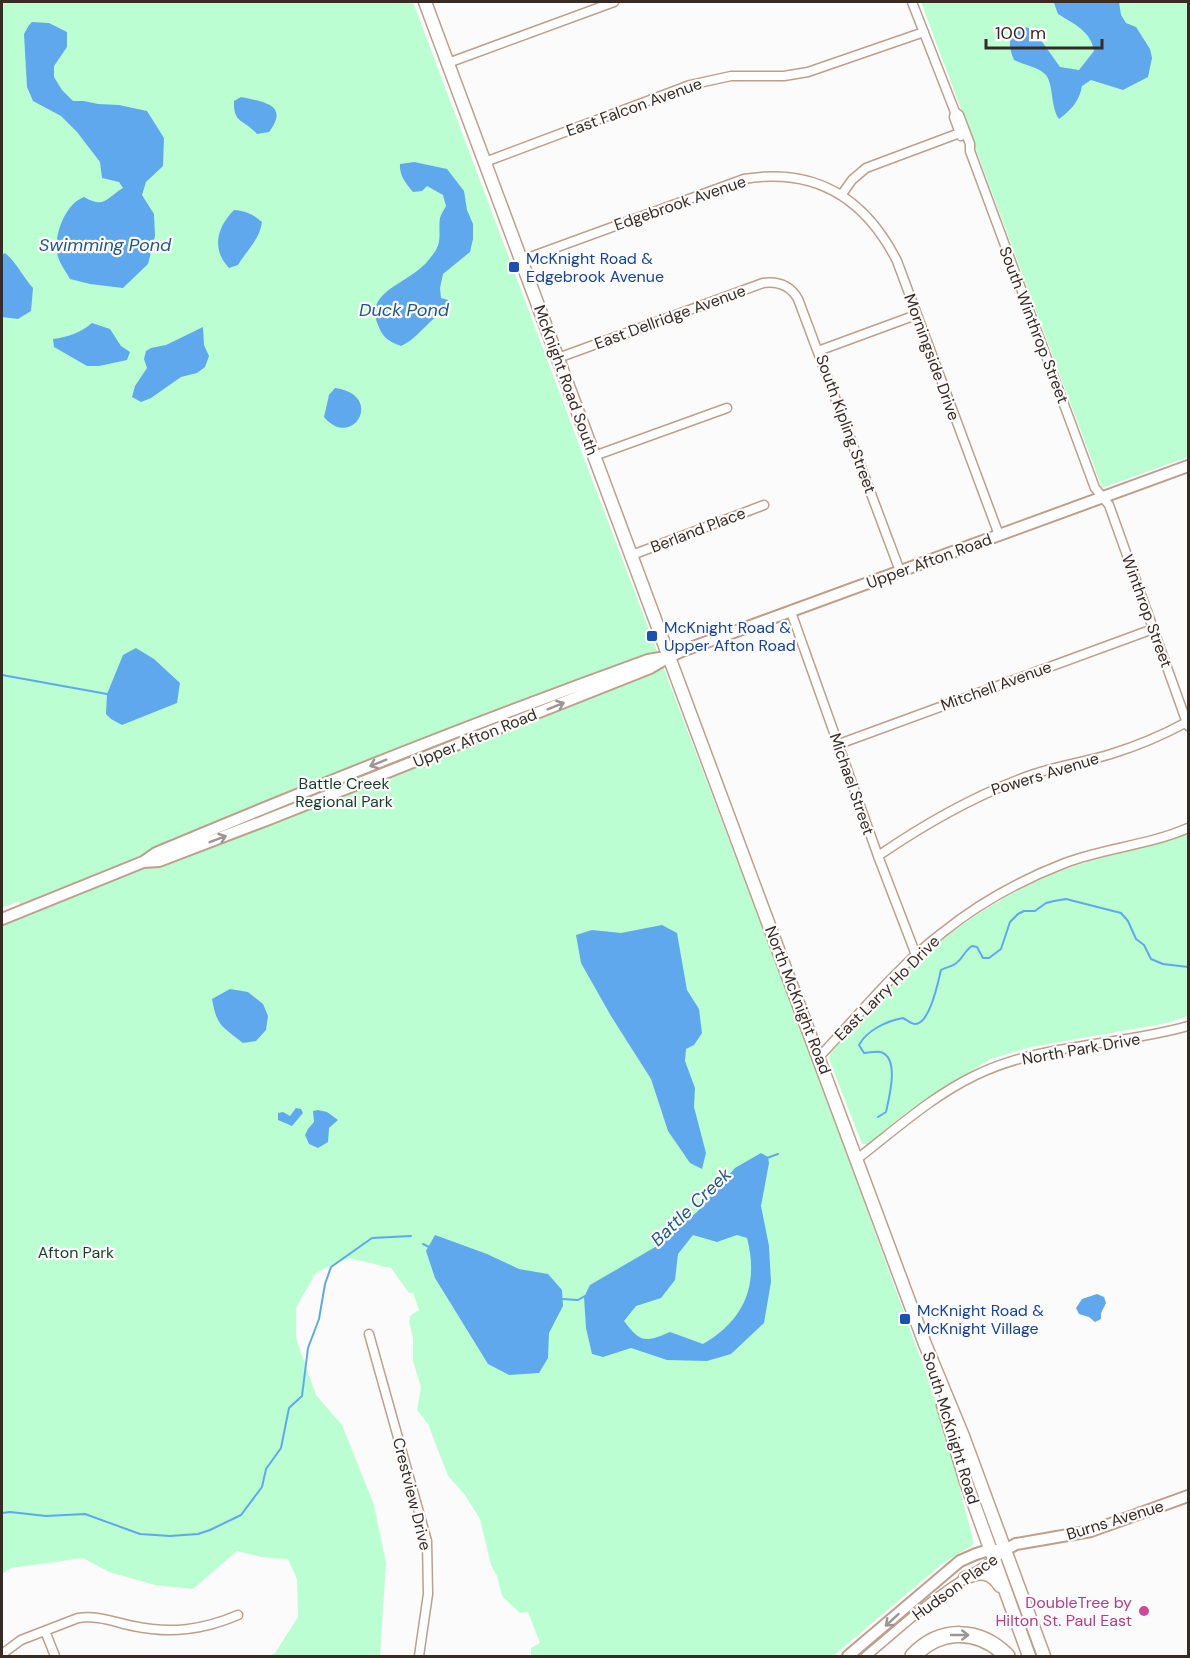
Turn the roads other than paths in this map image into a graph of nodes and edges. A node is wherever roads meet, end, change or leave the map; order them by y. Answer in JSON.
{"nodes":[{"id":1,"x":425,"y":2,"type":"edge"},
{"id":2,"x":615,"y":2,"type":"edge"},
{"id":3,"x":912,"y":2,"type":"edge"},
{"id":4,"x":924,"y":32,"type":"junction"},
{"id":5,"x":448,"y":63,"type":"junction"},
{"id":6,"x":962,"y":131,"type":"junction"},
{"id":7,"x":484,"y":162,"type":"junction"},
{"id":8,"x":842,"y":194,"type":"junction"},
{"id":9,"x":522,"y":260,"type":"junction"},
{"id":10,"x":783,"y":284,"type":"joint"},
{"id":11,"x":916,"y":315,"type":"junction"},
{"id":12,"x":818,"y":351,"type":"junction"},
{"id":13,"x":558,"y":358,"type":"junction"},
{"id":14,"x":727,"y":408,"type":"dead end"},
{"id":15,"x":594,"y":456,"type":"junction"},
{"id":16,"x":1188,"y":466,"type":"edge"},
{"id":17,"x":1102,"y":498,"type":"junction"},
{"id":18,"x":764,"y":505,"type":"dead end"},
{"id":19,"x":999,"y":535,"type":"junction"},
{"id":20,"x":632,"y":555,"type":"junction"},
{"id":21,"x":900,"y":571,"type":"junction"},
{"id":22,"x":791,"y":612,"type":"junction"},
{"id":23,"x":1153,"y":629,"type":"junction"},
{"id":24,"x":669,"y":657,"type":"junction"},
{"id":25,"x":1188,"y":724,"type":"edge"},
{"id":26,"x":839,"y":744,"type":"junction"},
{"id":27,"x":1188,"y":828,"type":"edge"},
{"id":28,"x":878,"y":856,"type":"junction"},
{"id":29,"x":2,"y":919,"type":"edge"},
{"id":30,"x":916,"y":955,"type":"junction"},
{"id":31,"x":1188,"y":1026,"type":"edge"},
{"id":32,"x":819,"y":1057,"type":"junction"},
{"id":33,"x":857,"y":1159,"type":"junction"},
{"id":34,"x":369,"y":1334,"type":"dead end"},
{"id":35,"x":925,"y":1344,"type":"junction"},
{"id":36,"x":1188,"y":1496,"type":"edge"},
{"id":37,"x":1005,"y":1550,"type":"junction"},
{"id":38,"x":991,"y":1556,"type":"junction"},
{"id":39,"x":964,"y":1578,"type":"junction"},
{"id":40,"x":1006,"y":1594,"type":"junction"},
{"id":41,"x":238,"y":1615,"type":"dead end"},
{"id":42,"x":45,"y":1631,"type":"junction"},
{"id":43,"x":2,"y":1654,"type":"edge"},
{"id":44,"x":55,"y":1656,"type":"edge"},
{"id":45,"x":418,"y":1656,"type":"edge"},
{"id":46,"x":848,"y":1656,"type":"edge"},
{"id":47,"x":866,"y":1656,"type":"edge"},
{"id":48,"x":913,"y":1656,"type":"edge"},
{"id":49,"x":1007,"y":1656,"type":"edge"},
{"id":50,"x":1029,"y":1656,"type":"edge"},
{"id":51,"x":1044,"y":1656,"type":"edge"}],
"edges":[{"from":1,"to":5,"type":"main road","name":"McKnight Road South"},
{"from":2,"to":5,"type":"street"},
{"from":3,"to":4,"type":"street","name":"South Winthrop Street"},
{"from":4,"to":6,"type":"street","name":"South Winthrop Street"},
{"from":4,"to":7,"type":"street","name":"East Falcon Avenue"},
{"from":5,"to":7,"type":"main road","name":"McKnight Road South"},
{"from":6,"to":8,"type":"street"},
{"from":6,"to":17,"type":"street","name":"South Winthrop Street"},
{"from":7,"to":9,"type":"main road","name":"McKnight Road South"},
{"from":8,"to":9,"type":"street","name":"Edgebrook Avenue"},
{"from":8,"to":11,"type":"street","name":"Morningside Drive"},
{"from":9,"to":13,"type":"main road","name":"McKnight Road South"},
{"from":10,"to":12,"type":"street","name":"South Kipling Street"},
{"from":10,"to":13,"type":"street","name":"East Dellridge Avenue"},
{"from":11,"to":12,"type":"street"},
{"from":11,"to":19,"type":"street","name":"Morningside Drive"},
{"from":12,"to":21,"type":"street","name":"South Kipling Street"},
{"from":13,"to":15,"type":"main road","name":"McKnight Road South"},
{"from":14,"to":15,"type":"street"},
{"from":15,"to":20,"type":"main road","name":"McKnight Road South"},
{"from":16,"to":17,"type":"street","name":"Upper Afton Road"},
{"from":17,"to":19,"type":"street","name":"Upper Afton Road"},
{"from":17,"to":23,"type":"street","name":"Winthrop Street"},
{"from":18,"to":20,"type":"street","name":"Berland Place"},
{"from":19,"to":21,"type":"street","name":"Upper Afton Road"},
{"from":20,"to":24,"type":"main road","name":"McKnight Road South"},
{"from":21,"to":22,"type":"street","name":"Upper Afton Road"},
{"from":22,"to":24,"type":"street","name":"Upper Afton Road"},
{"from":22,"to":26,"type":"street","name":"Michael Street"},
{"from":23,"to":25,"type":"street","name":"Winthrop Street"},
{"from":23,"to":26,"type":"street","name":"Mitchell Avenue"},
{"from":24,"to":29,"type":"street","name":"Upper Afton Road"},
{"from":24,"to":32,"type":"main road","name":"North McKnight Road"},
{"from":25,"to":28,"type":"street","name":"Powers Avenue"},
{"from":26,"to":28,"type":"street","name":"Michael Street"},
{"from":27,"to":30,"type":"street","name":"East Larry Ho Drive"},
{"from":28,"to":30,"type":"street","name":"Michael Street"},
{"from":30,"to":32,"type":"street","name":"East Larry Ho Drive"},
{"from":31,"to":33,"type":"street","name":"North Park Drive"},
{"from":32,"to":33,"type":"main road","name":"North McKnight Road"},
{"from":33,"to":35,"type":"main road","name":"North McKnight Road"},
{"from":34,"to":45,"type":"street","name":"Crestview Drive"},
{"from":35,"to":37,"type":"main road","name":"South McKnight Road"},
{"from":35,"to":38,"type":"main road","name":"South McKnight Road"},
{"from":36,"to":37,"type":"street","name":"Burns Avenue"},
{"from":37,"to":38,"type":"street","name":"Hudson Place"},
{"from":37,"to":51,"type":"main road","name":"South McKnight Road"},
{"from":38,"to":39,"type":"street","name":"Hudson Place"},
{"from":38,"to":40,"type":"main road","name":"South McKnight Road"},
{"from":38,"to":46,"type":"street","name":"Hudson Place","one_way":true},
{"from":39,"to":40,"type":"main road"},
{"from":39,"to":47,"type":"street","name":"Hudson Place"},
{"from":40,"to":50,"type":"main road","name":"South McKnight Road"},
{"from":41,"to":42,"type":"street"},
{"from":42,"to":43,"type":"street"},
{"from":42,"to":44,"type":"street"},
{"from":48,"to":49,"type":"highway","one_way":true}]}
